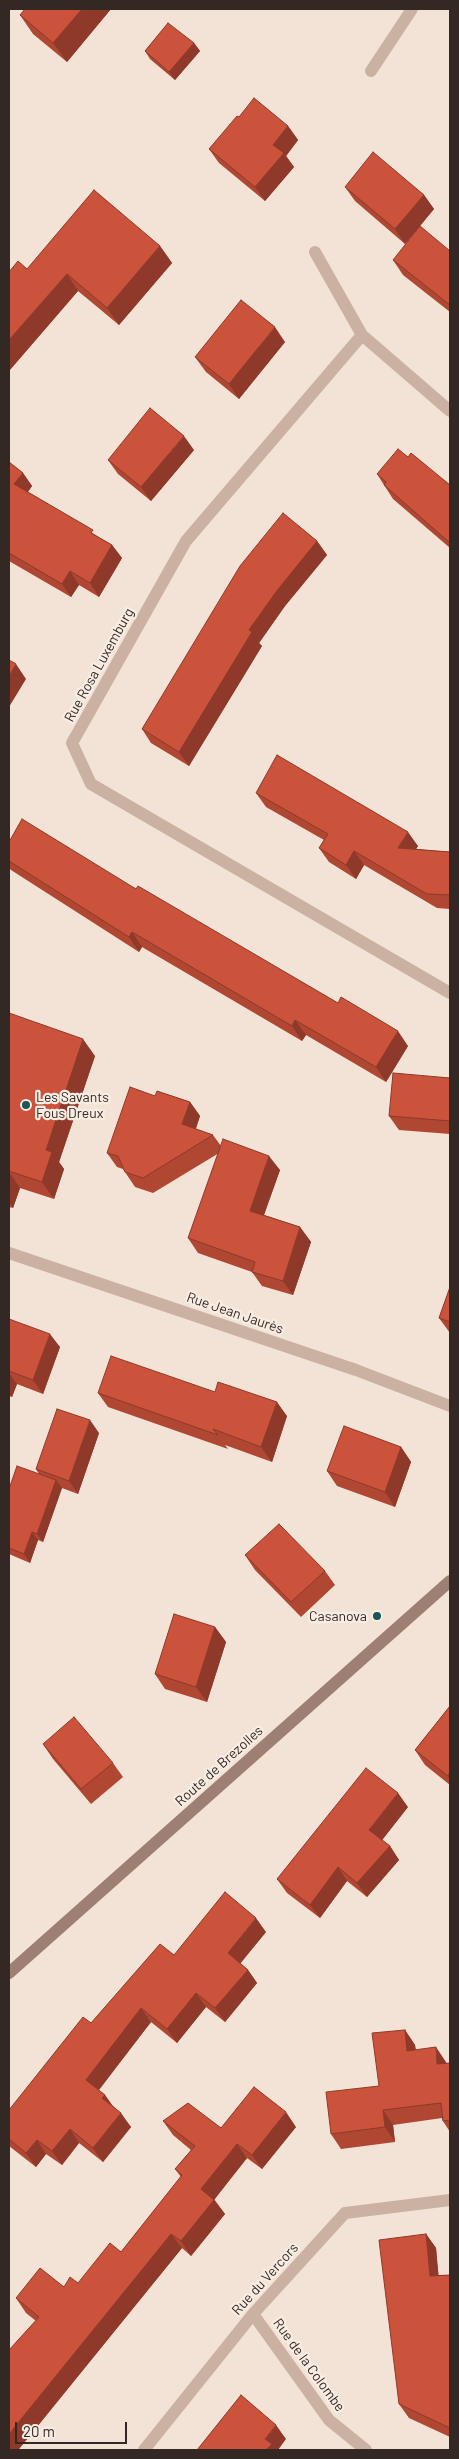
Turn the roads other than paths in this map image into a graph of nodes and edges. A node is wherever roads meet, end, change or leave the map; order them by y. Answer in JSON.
{"nodes":[{"id":1,"x":412,"y":9,"type":"edge"},
{"id":2,"x":372,"y":71,"type":"dead end"},
{"id":3,"x":315,"y":252,"type":"dead end"},
{"id":4,"x":362,"y":335,"type":"junction"},
{"id":5,"x":450,"y":411,"type":"edge"},
{"id":6,"x":450,"y":993,"type":"edge"},
{"id":7,"x":9,"y":1253,"type":"edge"},
{"id":8,"x":450,"y":1406,"type":"edge"},
{"id":9,"x":450,"y":1580,"type":"edge"},
{"id":10,"x":9,"y":1973,"type":"edge"},
{"id":11,"x":450,"y":2200,"type":"edge"},
{"id":12,"x":253,"y":2314,"type":"junction"},
{"id":13,"x":144,"y":2450,"type":"edge"},
{"id":14,"x":366,"y":2450,"type":"edge"}],
"edges":[{"from":1,"to":2,"type":"street"},
{"from":3,"to":4,"type":"street"},
{"from":4,"to":5,"type":"street"},
{"from":4,"to":6,"type":"street","name":"Rue Rosa Luxemburg"},
{"from":7,"to":8,"type":"street","name":"Rue Jean Jaurès"},
{"from":9,"to":10,"type":"main road","name":"Route de Brezolles"},
{"from":11,"to":12,"type":"street","name":"Rue du Vercors"},
{"from":12,"to":13,"type":"street","name":"Rue du Vercors"},
{"from":12,"to":14,"type":"street","name":"Rue de la Colombe"}]}
